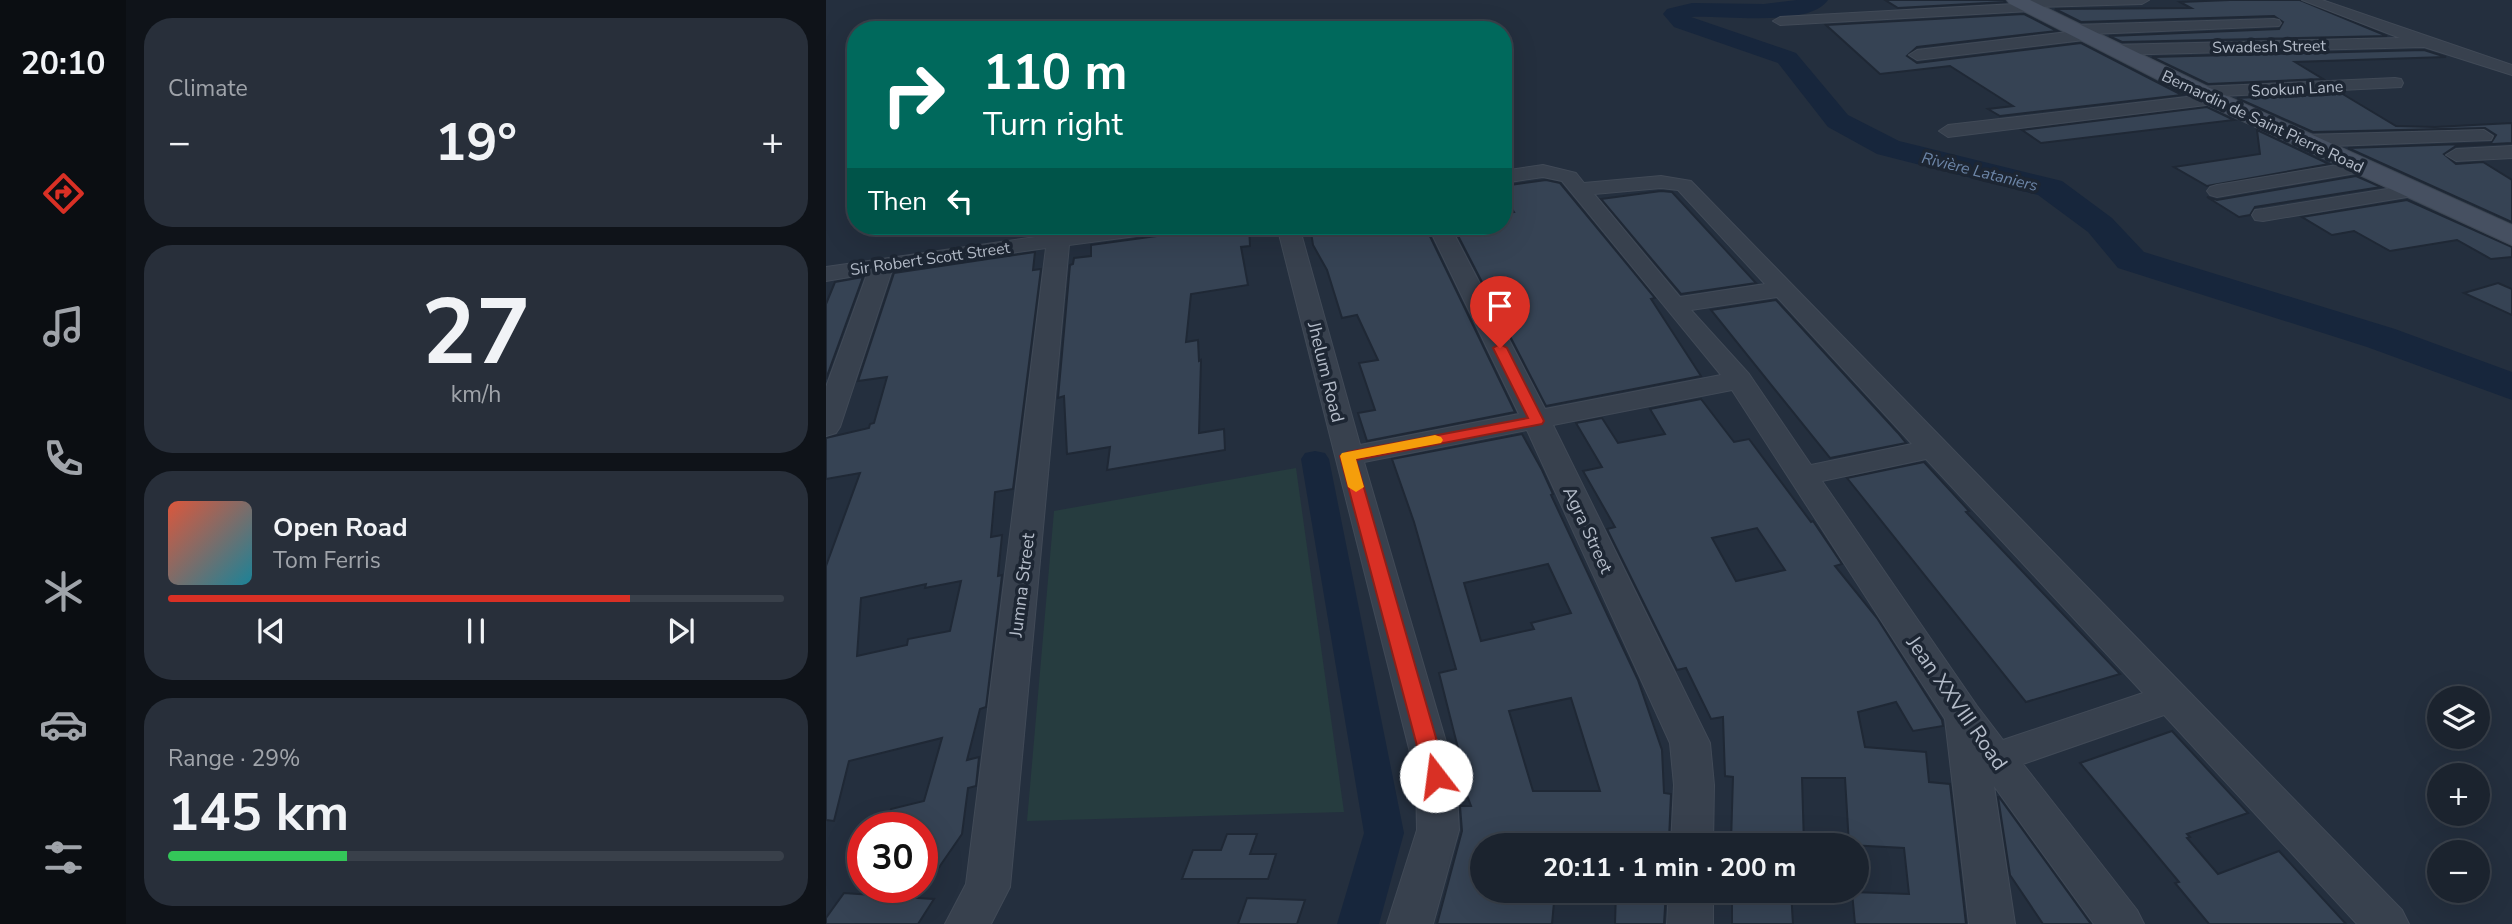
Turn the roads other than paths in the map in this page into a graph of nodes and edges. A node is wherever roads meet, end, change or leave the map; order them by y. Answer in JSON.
{"nodes":[{"id":1,"x":2142,"y":0,"type":"edge"},
{"id":2,"x":2309,"y":0,"type":"edge"},
{"id":3,"x":2023,"y":3,"type":"edge"},
{"id":4,"x":1780,"y":21,"type":"dead end"},
{"id":5,"x":2274,"y":23,"type":"dead end"},
{"id":6,"x":2079,"y":32,"type":"junction"},
{"id":7,"x":2425,"y":42,"type":"junction"},
{"id":8,"x":2112,"y":50,"type":"junction"},
{"id":9,"x":1917,"y":55,"type":"dead end"},
{"id":10,"x":2512,"y":70,"type":"edge"},
{"id":11,"x":2395,"y":83,"type":"dead end"},
{"id":12,"x":2199,"y":92,"type":"junction"},
{"id":13,"x":2076,"y":98,"type":"dead end"},
{"id":14,"x":1948,"y":131,"type":"dead end"},
{"id":15,"x":2484,"y":136,"type":"dead end"},
{"id":16,"x":2305,"y":141,"type":"junction"},
{"id":17,"x":2512,"y":152,"type":"edge"},
{"id":18,"x":2417,"y":157,"type":"dead end"},
{"id":19,"x":2390,"y":159,"type":"dead end"},
{"id":20,"x":2355,"y":164,"type":"junction"},
{"id":21,"x":1512,"y":176,"type":"edge"},
{"id":22,"x":1581,"y":190,"type":"junction"},
{"id":23,"x":2217,"y":191,"type":"dead end"},
{"id":24,"x":2412,"y":191,"type":"junction"},
{"id":25,"x":2263,"y":215,"type":"dead end"},
{"id":26,"x":2512,"y":222,"type":"edge"},
{"id":27,"x":2484,"y":224,"type":"junction"},
{"id":28,"x":1094,"y":235,"type":"edge"},
{"id":29,"x":1290,"y":235,"type":"edge"},
{"id":30,"x":1443,"y":235,"type":"edge"},
{"id":31,"x":2512,"y":236,"type":"edge"},
{"id":32,"x":1058,"y":240,"type":"junction"},
{"id":33,"x":881,"y":264,"type":"junction"},
{"id":34,"x":826,"y":274,"type":"edge"},
{"id":35,"x":1783,"y":289,"type":"junction"},
{"id":36,"x":1674,"y":305,"type":"junction"},
{"id":37,"x":1739,"y":380,"type":"junction"},
{"id":38,"x":1537,"y":421,"type":"junction"},
{"id":39,"x":826,"y":428,"type":"edge"},
{"id":40,"x":1934,"y":449,"type":"junction"},
{"id":41,"x":1348,"y":456,"type":"junction"},
{"id":42,"x":1802,"y":476,"type":"junction"},
{"id":43,"x":2172,"y":698,"type":"junction"},
{"id":44,"x":1963,"y":716,"type":"junction"},
{"id":45,"x":1996,"y":758,"type":"junction"},
{"id":46,"x":1692,"y":833,"type":"edge"},
{"id":47,"x":1691,"y":903,"type":"edge"},
{"id":48,"x":968,"y":924,"type":"edge"},
{"id":49,"x":1410,"y":924,"type":"edge"},
{"id":50,"x":1690,"y":924,"type":"edge"},
{"id":51,"x":1992,"y":924,"type":"edge"},
{"id":52,"x":2121,"y":924,"type":"edge"},
{"id":53,"x":2386,"y":924,"type":"edge"}],
"edges":[{"from":1,"to":3,"type":"street"},
{"from":2,"to":7,"type":"street"},
{"from":3,"to":4,"type":"street"},
{"from":3,"to":6,"type":"main road","name":"Bernardin de Saint Pierre Road"},
{"from":5,"to":6,"type":"street"},
{"from":6,"to":8,"type":"main road","name":"Bernardin de Saint Pierre Road"},
{"from":6,"to":9,"type":"street"},
{"from":7,"to":8,"type":"street","name":"Swadesh Street"},
{"from":7,"to":10,"type":"street"},
{"from":8,"to":12,"type":"main road","name":"Bernardin de Saint Pierre Road"},
{"from":11,"to":12,"type":"street","name":"Sookun Lane"},
{"from":12,"to":13,"type":"street"},
{"from":12,"to":14,"type":"street"},
{"from":12,"to":16,"type":"main road","name":"Bernardin de Saint Pierre Road"},
{"from":15,"to":16,"type":"street"},
{"from":16,"to":20,"type":"main road","name":"Bernardin de Saint Pierre Road"},
{"from":17,"to":18,"type":"street"},
{"from":19,"to":20,"type":"street"},
{"from":20,"to":23,"type":"street"},
{"from":20,"to":24,"type":"main road","name":"Bernardin de Saint Pierre Road"},
{"from":21,"to":22,"type":"street"},
{"from":22,"to":35,"type":"street"},
{"from":22,"to":36,"type":"street","name":"Jean XXVIII Road"},
{"from":24,"to":25,"type":"street"},
{"from":24,"to":27,"type":"main road","name":"Bernardin de Saint Pierre Road"},
{"from":26,"to":27,"type":"street"},
{"from":27,"to":31,"type":"main road","name":"Bernardin de Saint Pierre Road"},
{"from":28,"to":32,"type":"street","name":"Sir Robert Scott Street"},
{"from":29,"to":41,"type":"street","name":"Jhelum Road"},
{"from":30,"to":38,"type":"street","name":"Agra Street"},
{"from":32,"to":33,"type":"street","name":"Sir Robert Scott Street"},
{"from":32,"to":48,"type":"street","name":"Jumna Street"},
{"from":33,"to":34,"type":"street","name":"Sir Robert Scott Street"},
{"from":33,"to":39,"type":"street"},
{"from":35,"to":36,"type":"street"},
{"from":35,"to":40,"type":"street"},
{"from":36,"to":37,"type":"street","name":"Jean XXVIII Road"},
{"from":37,"to":38,"type":"street"},
{"from":37,"to":42,"type":"street","name":"Jean XXVIII Road"},
{"from":38,"to":41,"type":"street"},
{"from":38,"to":46,"type":"street","name":"Agra Street"},
{"from":40,"to":42,"type":"street"},
{"from":40,"to":43,"type":"street"},
{"from":41,"to":49,"type":"street","name":"Jhelum Road"},
{"from":42,"to":44,"type":"street","name":"Jean XXVIII Road"},
{"from":43,"to":45,"type":"street"},
{"from":43,"to":53,"type":"street"},
{"from":44,"to":45,"type":"street","name":"Jean XXVIII Road"},
{"from":44,"to":51,"type":"street"},
{"from":45,"to":52,"type":"street","name":"Jean XXVIII Road"},
{"from":47,"to":50,"type":"street"}]}
